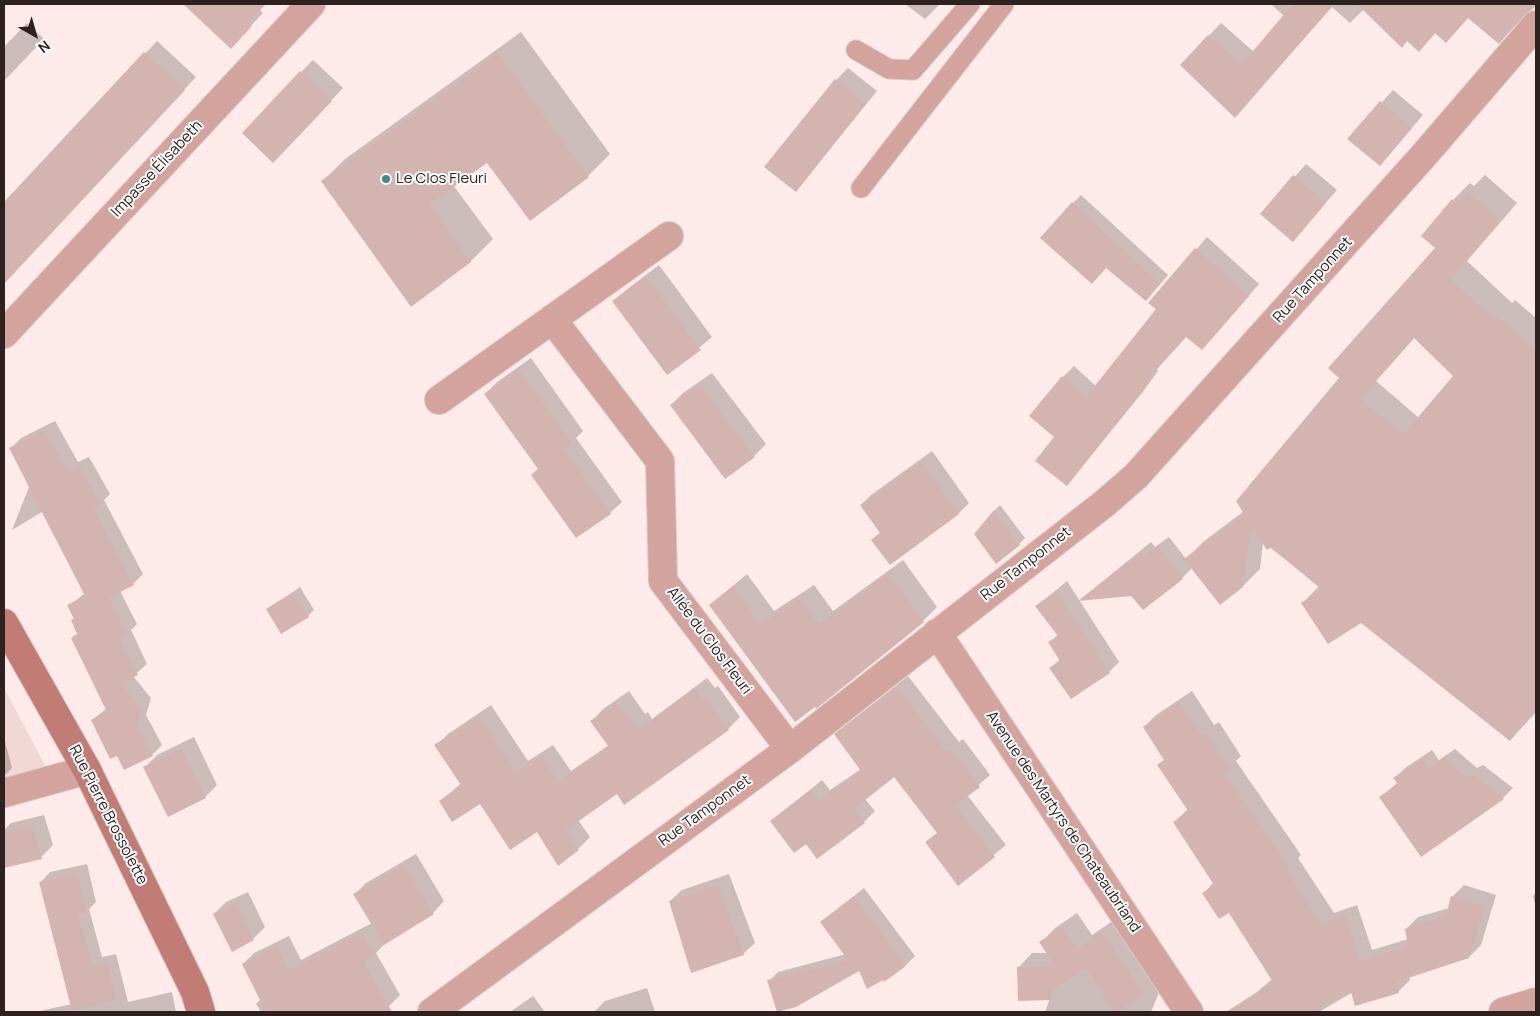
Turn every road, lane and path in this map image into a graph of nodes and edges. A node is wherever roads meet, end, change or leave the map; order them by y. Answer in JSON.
{"nodes":[{"id":1,"x":310,"y":4,"type":"edge"},
{"id":2,"x":970,"y":4,"type":"edge"},
{"id":3,"x":1004,"y":4,"type":"edge"},
{"id":4,"x":1536,"y":25,"type":"edge"},
{"id":5,"x":856,"y":50,"type":"dead end"},
{"id":6,"x":861,"y":188,"type":"dead end"},
{"id":7,"x":669,"y":236,"type":"dead end"},
{"id":8,"x":552,"y":319,"type":"junction"},
{"id":9,"x":4,"y":334,"type":"edge"},
{"id":10,"x":439,"y":400,"type":"dead end"},
{"id":11,"x":4,"y":622,"type":"edge"},
{"id":12,"x":937,"y":633,"type":"junction"},
{"id":13,"x":790,"y":749,"type":"junction"},
{"id":14,"x":87,"y":770,"type":"junction"},
{"id":15,"x":4,"y":793,"type":"edge"},
{"id":16,"x":1536,"y":1002,"type":"edge"},
{"id":17,"x":201,"y":1012,"type":"edge"},
{"id":18,"x":432,"y":1012,"type":"edge"},
{"id":19,"x":1189,"y":1012,"type":"edge"},
{"id":20,"x":1503,"y":1012,"type":"edge"}],
"edges":[{"from":1,"to":9,"type":"street","name":"Impasse Élisabeth"},
{"from":2,"to":5,"type":"lane"},
{"from":3,"to":6,"type":"lane"},
{"from":4,"to":12,"type":"street","name":"Rue Tamponnet"},
{"from":7,"to":8,"type":"street"},
{"from":8,"to":10,"type":"street"},
{"from":8,"to":13,"type":"street","name":"Allée du Clos Fleuri"},
{"from":11,"to":14,"type":"street","name":"Rue Pierre Brossolette"},
{"from":12,"to":13,"type":"street","name":"Rue Tamponnet"},
{"from":12,"to":19,"type":"street","name":"Avenue des Martyrs de Chateaubriand"},
{"from":13,"to":18,"type":"street","name":"Rue Tamponnet"},
{"from":14,"to":15,"type":"street"},
{"from":14,"to":17,"type":"street","name":"Rue Pierre Brossolette"},
{"from":16,"to":20,"type":"street"}]}
